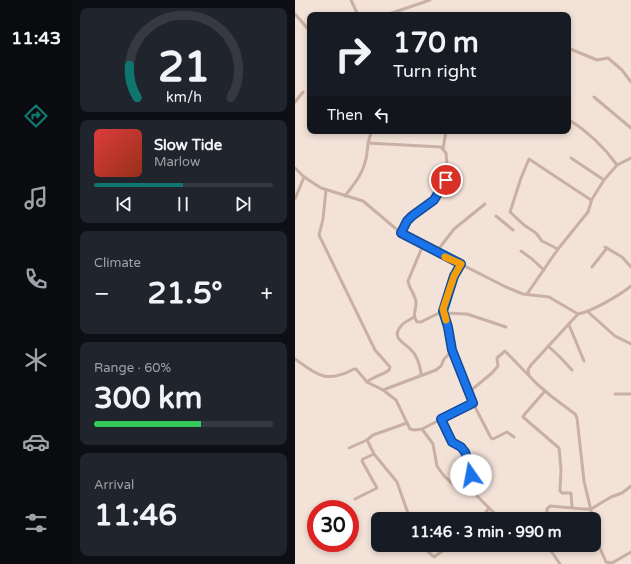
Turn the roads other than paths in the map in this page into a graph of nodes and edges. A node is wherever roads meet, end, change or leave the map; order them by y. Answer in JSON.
{"nodes":[{"id":1,"x":351,"y":0,"type":"edge"},
{"id":2,"x":430,"y":0,"type":"edge"},
{"id":3,"x":357,"y":12,"type":"edge"},
{"id":4,"x":395,"y":12,"type":"edge"},
{"id":5,"x":295,"y":14,"type":"edge"},
{"id":6,"x":307,"y":28,"type":"edge"},
{"id":7,"x":571,"y":49,"type":"edge"},
{"id":8,"x":631,"y":82,"type":"edge"},
{"id":9,"x":303,"y":92,"type":"dead end"},
{"id":10,"x":594,"y":97,"type":"dead end"},
{"id":11,"x":295,"y":102,"type":"edge"},
{"id":12,"x":571,"y":121,"type":"edge"},
{"id":13,"x":631,"y":128,"type":"edge"},
{"id":14,"x":371,"y":134,"type":"edge"},
{"id":15,"x":446,"y":134,"type":"edge"},
{"id":16,"x":367,"y":143,"type":"junction"},
{"id":17,"x":443,"y":149,"type":"junction"},
{"id":18,"x":571,"y":158,"type":"dead end"},
{"id":19,"x":631,"y":158,"type":"edge"},
{"id":20,"x":617,"y":165,"type":"junction"},
{"id":21,"x":541,"y":166,"type":"dead end"},
{"id":22,"x":295,"y":168,"type":"edge"},
{"id":23,"x":304,"y":177,"type":"junction"},
{"id":24,"x":604,"y":180,"type":"junction"},
{"id":25,"x":562,"y":183,"type":"dead end"},
{"id":26,"x":326,"y":190,"type":"junction"},
{"id":27,"x":345,"y":196,"type":"junction"},
{"id":28,"x":295,"y":198,"type":"edge"},
{"id":29,"x":591,"y":200,"type":"junction"},
{"id":30,"x":485,"y":204,"type":"dead end"},
{"id":31,"x":496,"y":216,"type":"dead end"},
{"id":32,"x":513,"y":230,"type":"dead end"},
{"id":33,"x":401,"y":233,"type":"junction"},
{"id":34,"x":423,"y":245,"type":"junction"},
{"id":35,"x":558,"y":249,"type":"junction"},
{"id":36,"x":435,"y":252,"type":"junction"},
{"id":37,"x":521,"y":252,"type":"dead end"},
{"id":38,"x":461,"y":264,"type":"junction"},
{"id":39,"x":592,"y":267,"type":"dead end"},
{"id":40,"x":631,"y":267,"type":"edge"},
{"id":41,"x":544,"y":270,"type":"junction"},
{"id":42,"x":631,"y":286,"type":"edge"},
{"id":43,"x":527,"y":294,"type":"junction"},
{"id":44,"x":587,"y":311,"type":"junction"},
{"id":45,"x":444,"y":312,"type":"junction"},
{"id":46,"x":578,"y":314,"type":"junction"},
{"id":47,"x":414,"y":317,"type":"junction"},
{"id":48,"x":569,"y":325,"type":"junction"},
{"id":49,"x":506,"y":327,"type":"dead end"},
{"id":50,"x":631,"y":344,"type":"edge"},
{"id":51,"x":548,"y":346,"type":"junction"},
{"id":52,"x":452,"y":350,"type":"junction"},
{"id":53,"x":295,"y":359,"type":"edge"},
{"id":54,"x":584,"y":361,"type":"dead end"},
{"id":55,"x":572,"y":370,"type":"dead end"},
{"id":56,"x":421,"y":375,"type":"junction"},
{"id":57,"x":529,"y":376,"type":"junction"},
{"id":58,"x":367,"y":382,"type":"junction"},
{"id":59,"x":383,"y":390,"type":"junction"},
{"id":60,"x":545,"y":391,"type":"junction"},
{"id":61,"x":469,"y":392,"type":"junction"},
{"id":62,"x":615,"y":394,"type":"dead end"},
{"id":63,"x":631,"y":394,"type":"edge"},
{"id":64,"x":473,"y":403,"type":"junction"},
{"id":65,"x":441,"y":419,"type":"junction"},
{"id":66,"x":407,"y":423,"type":"junction"},
{"id":67,"x":422,"y":430,"type":"junction"},
{"id":68,"x":514,"y":437,"type":"dead end"},
{"id":69,"x":367,"y":440,"type":"junction"},
{"id":70,"x":349,"y":448,"type":"dead end"},
{"id":71,"x":374,"y":454,"type":"junction"},
{"id":72,"x":631,"y":487,"type":"edge"},
{"id":73,"x":464,"y":490,"type":"junction"},
{"id":74,"x":355,"y":499,"type":"dead end"},
{"id":75,"x":489,"y":508,"type":"junction"},
{"id":76,"x":572,"y":508,"type":"junction"},
{"id":77,"x":591,"y":509,"type":"junction"},
{"id":78,"x":408,"y":512,"type":"edge"},
{"id":79,"x":486,"y":512,"type":"edge"},
{"id":80,"x":494,"y":512,"type":"edge"},
{"id":81,"x":547,"y":512,"type":"edge"},
{"id":82,"x":592,"y":512,"type":"edge"},
{"id":83,"x":601,"y":551,"type":"edge"},
{"id":84,"x":428,"y":552,"type":"edge"},
{"id":85,"x":441,"y":552,"type":"edge"},
{"id":86,"x":552,"y":552,"type":"edge"},
{"id":87,"x":631,"y":552,"type":"edge"},
{"id":88,"x":560,"y":564,"type":"edge"}],
"edges":[{"from":1,"to":3,"type":"street"},
{"from":2,"to":4,"type":"street"},
{"from":5,"to":6,"type":"street"},
{"from":7,"to":8,"type":"street"},
{"from":9,"to":11,"type":"street"},
{"from":10,"to":13,"type":"street"},
{"from":12,"to":20,"type":"street"},
{"from":14,"to":16,"type":"street"},
{"from":15,"to":17,"type":"street"},
{"from":16,"to":17,"type":"street"},
{"from":16,"to":27,"type":"street"},
{"from":17,"to":33,"type":"street"},
{"from":18,"to":24,"type":"street"},
{"from":19,"to":20,"type":"street"},
{"from":20,"to":24,"type":"street"},
{"from":21,"to":25,"type":"street"},
{"from":22,"to":23,"type":"street"},
{"from":23,"to":26,"type":"street"},
{"from":23,"to":28,"type":"street"},
{"from":24,"to":29,"type":"street"},
{"from":26,"to":27,"type":"street"},
{"from":26,"to":58,"type":"street"},
{"from":27,"to":33,"type":"street"},
{"from":29,"to":35,"type":"street"},
{"from":29,"to":35,"type":"street"},
{"from":30,"to":36,"type":"street"},
{"from":31,"to":32,"type":"street"},
{"from":33,"to":34,"type":"street"},
{"from":34,"to":36,"type":"street"},
{"from":34,"to":47,"type":"street"},
{"from":35,"to":41,"type":"street"},
{"from":36,"to":38,"type":"street"},
{"from":37,"to":41,"type":"street"},
{"from":38,"to":43,"type":"street"},
{"from":38,"to":45,"type":"street"},
{"from":39,"to":40,"type":"street"},
{"from":41,"to":43,"type":"street"},
{"from":42,"to":44,"type":"street"},
{"from":43,"to":46,"type":"street"},
{"from":44,"to":46,"type":"street"},
{"from":44,"to":50,"type":"street"},
{"from":45,"to":47,"type":"street"},
{"from":45,"to":49,"type":"street"},
{"from":45,"to":52,"type":"street"},
{"from":46,"to":48,"type":"street"},
{"from":47,"to":56,"type":"street"},
{"from":48,"to":51,"type":"street"},
{"from":48,"to":54,"type":"street"},
{"from":51,"to":55,"type":"street"},
{"from":51,"to":57,"type":"street"},
{"from":52,"to":56,"type":"street"},
{"from":52,"to":61,"type":"street"},
{"from":53,"to":58,"type":"street"},
{"from":56,"to":59,"type":"street"},
{"from":57,"to":60,"type":"street"},
{"from":57,"to":61,"type":"street"},
{"from":58,"to":59,"type":"street"},
{"from":59,"to":66,"type":"street"},
{"from":60,"to":76,"type":"street"},
{"from":60,"to":77,"type":"street"},
{"from":61,"to":64,"type":"street"},
{"from":62,"to":63,"type":"street"},
{"from":64,"to":65,"type":"street"},
{"from":64,"to":68,"type":"street"},
{"from":65,"to":67,"type":"street"},
{"from":65,"to":73,"type":"street"},
{"from":66,"to":67,"type":"street"},
{"from":66,"to":69,"type":"street"},
{"from":67,"to":73,"type":"street"},
{"from":69,"to":70,"type":"street"},
{"from":69,"to":71,"type":"street"},
{"from":71,"to":74,"type":"street"},
{"from":71,"to":78,"type":"street"},
{"from":72,"to":77,"type":"street"},
{"from":73,"to":75,"type":"street"},
{"from":75,"to":79,"type":"street"},
{"from":75,"to":80,"type":"street"},
{"from":76,"to":77,"type":"street"},
{"from":76,"to":81,"type":"street"},
{"from":77,"to":82,"type":"street"},
{"from":83,"to":87,"type":"street"},
{"from":84,"to":85,"type":"street"},
{"from":86,"to":88,"type":"street"}]}
